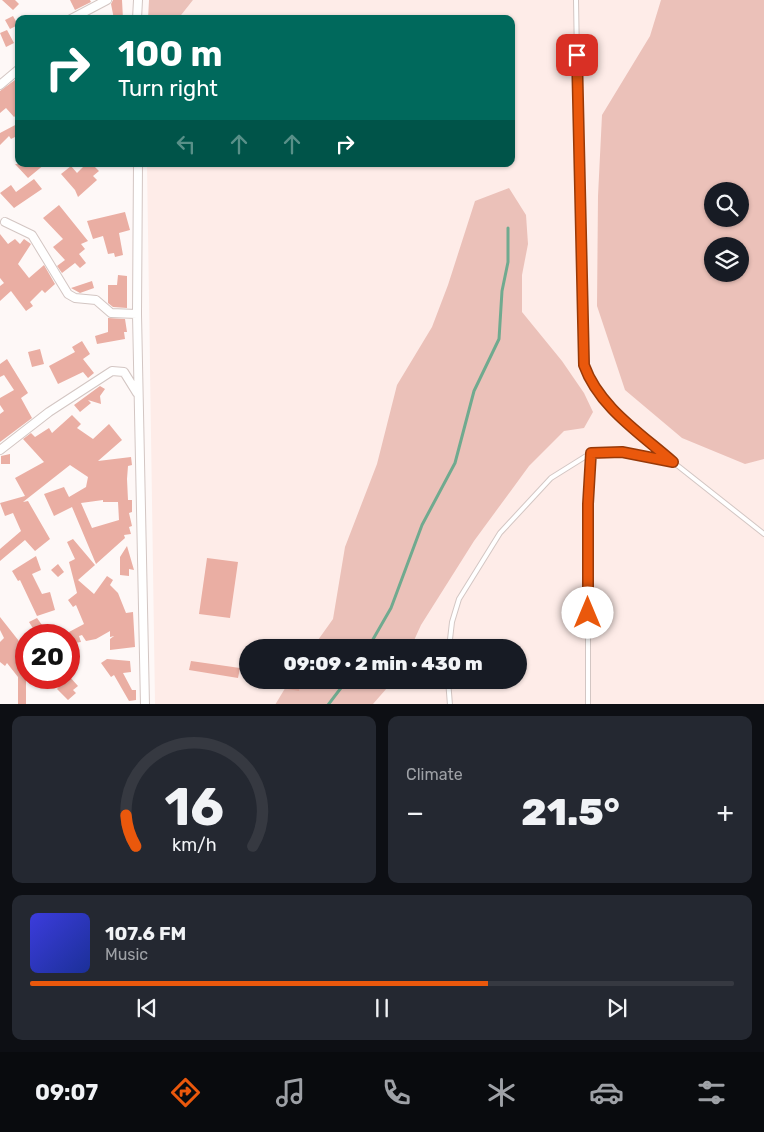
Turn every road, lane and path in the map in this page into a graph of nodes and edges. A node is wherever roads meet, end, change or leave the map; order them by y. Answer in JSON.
{"nodes":[{"id":1,"x":107,"y":0,"type":"edge"},
{"id":2,"x":138,"y":0,"type":"edge"},
{"id":3,"x":576,"y":0,"type":"edge"},
{"id":4,"x":79,"y":15,"type":"edge"},
{"id":5,"x":137,"y":15,"type":"edge"},
{"id":6,"x":15,"y":72,"type":"edge"},
{"id":7,"x":0,"y":85,"type":"edge"},
{"id":8,"x":138,"y":167,"type":"edge"},
{"id":9,"x":5,"y":222,"type":"dead end"},
{"id":10,"x":137,"y":314,"type":"junction"},
{"id":11,"x":138,"y":395,"type":"junction"},
{"id":12,"x":0,"y":450,"type":"edge"},
{"id":13,"x":591,"y":453,"type":"junction"},
{"id":14,"x":673,"y":462,"type":"junction"},
{"id":15,"x":764,"y":534,"type":"edge"},
{"id":16,"x":450,"y":639,"type":"edge"},
{"id":17,"x":449,"y":689,"type":"edge"},
{"id":18,"x":145,"y":704,"type":"edge"},
{"id":19,"x":450,"y":704,"type":"edge"},
{"id":20,"x":588,"y":704,"type":"edge"}],
"edges":[{"from":1,"to":4,"type":"street"},
{"from":2,"to":5,"type":"street"},
{"from":3,"to":14,"type":"lane"},
{"from":6,"to":7,"type":"street"},
{"from":8,"to":10,"type":"street"},
{"from":9,"to":10,"type":"street"},
{"from":10,"to":11,"type":"street"},
{"from":11,"to":12,"type":"street"},
{"from":11,"to":18,"type":"street"},
{"from":13,"to":14,"type":"lane"},
{"from":13,"to":16,"type":"lane"},
{"from":13,"to":20,"type":"lane"},
{"from":14,"to":15,"type":"lane"},
{"from":17,"to":19,"type":"lane"}]}
